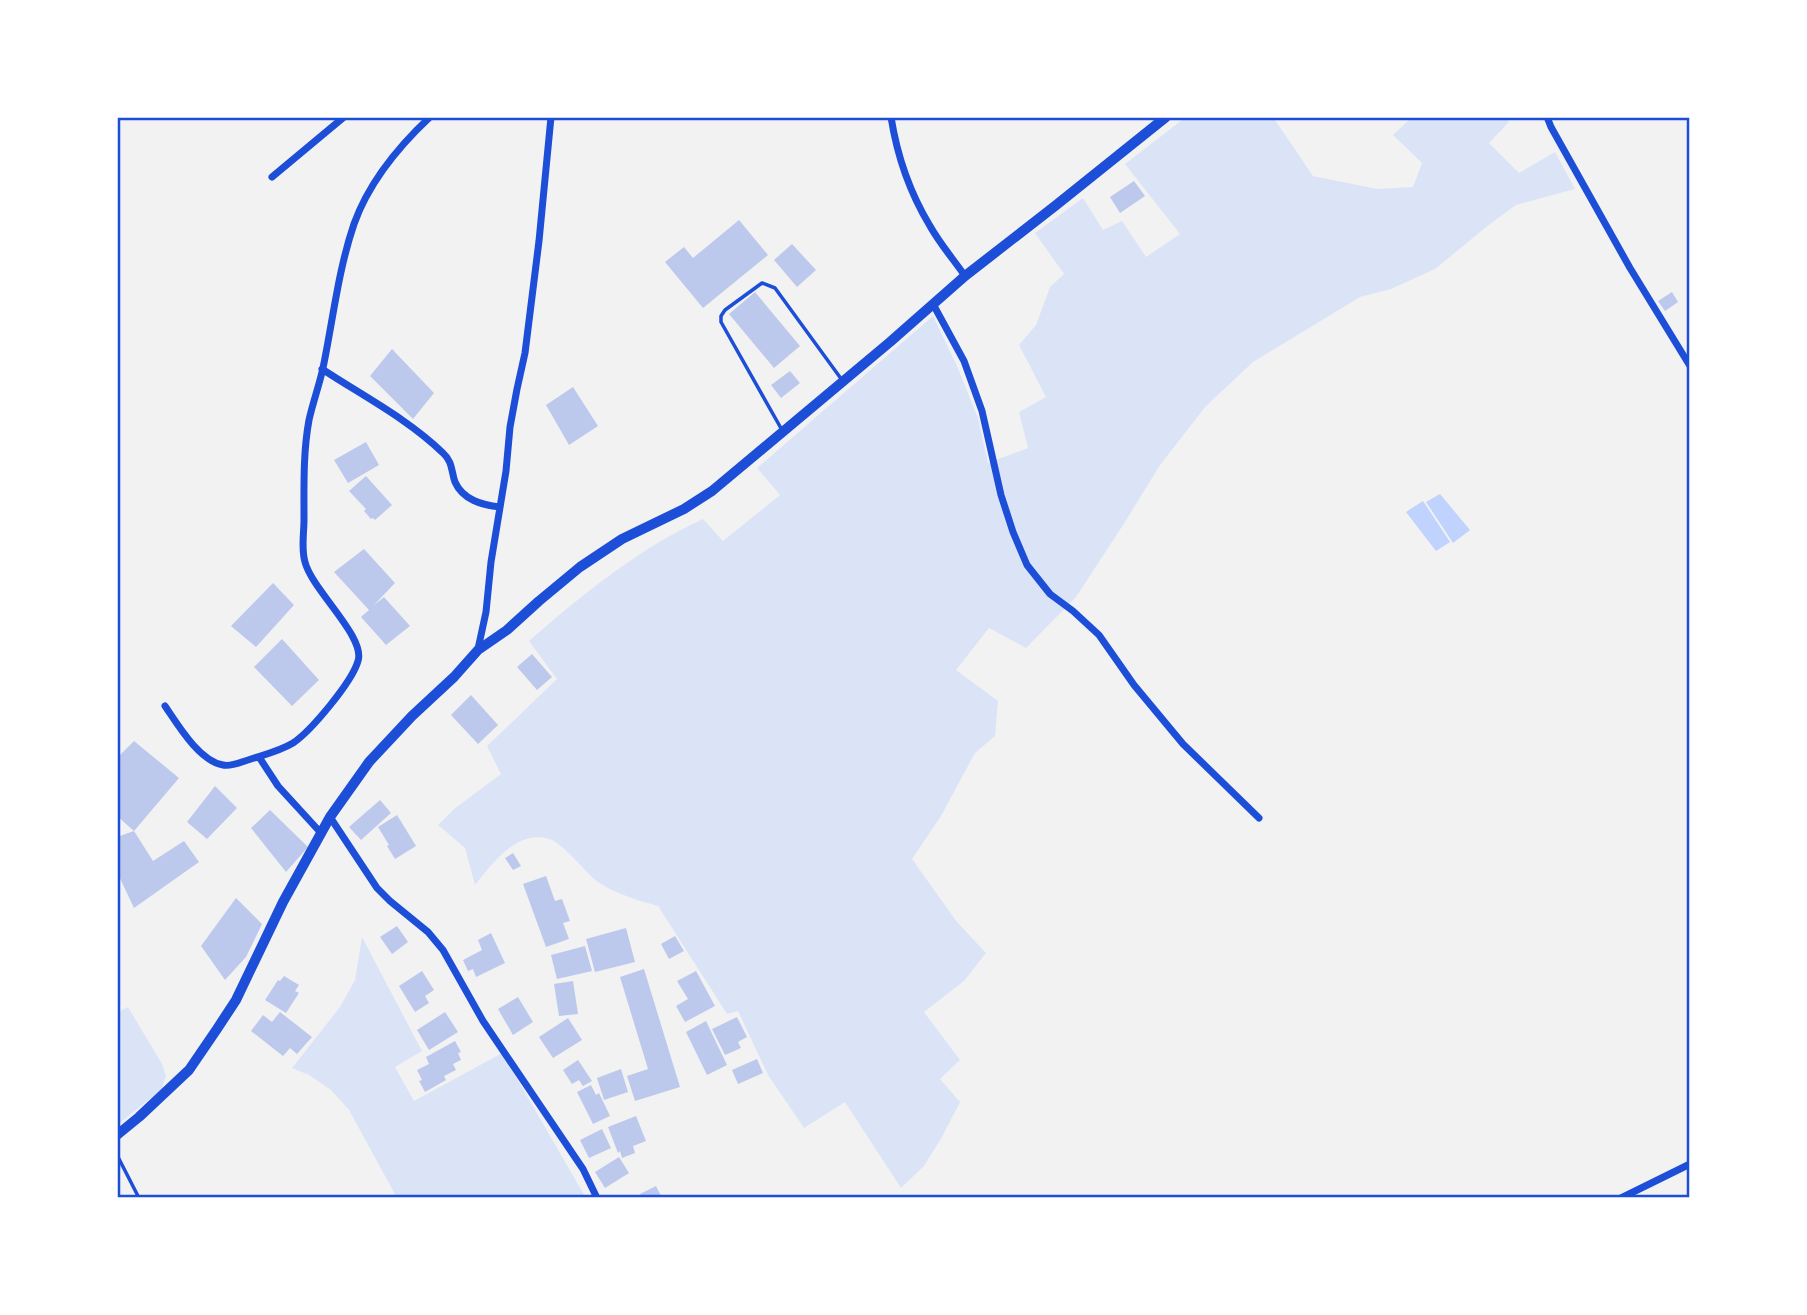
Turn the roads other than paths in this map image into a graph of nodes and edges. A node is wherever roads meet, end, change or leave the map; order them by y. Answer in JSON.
{"nodes":[{"id":1,"x":344,"y":117,"type":"edge"},
{"id":2,"x":430,"y":117,"type":"edge"},
{"id":3,"x":551,"y":117,"type":"edge"},
{"id":4,"x":891,"y":117,"type":"edge"},
{"id":5,"x":1166,"y":117,"type":"edge"},
{"id":6,"x":1547,"y":117,"type":"edge"},
{"id":7,"x":272,"y":177,"type":"dead end"},
{"id":8,"x":965,"y":276,"type":"junction"},
{"id":9,"x":933,"y":304,"type":"junction"},
{"id":10,"x":1690,"y":366,"type":"edge"},
{"id":11,"x":322,"y":369,"type":"junction"},
{"id":12,"x":843,"y":381,"type":"junction"},
{"id":13,"x":783,"y":432,"type":"junction"},
{"id":14,"x":500,"y":507,"type":"junction"},
{"id":15,"x":478,"y":650,"type":"junction"},
{"id":16,"x":165,"y":706,"type":"dead end"},
{"id":17,"x":259,"y":757,"type":"junction"},
{"id":18,"x":330,"y":817,"type":"junction"},
{"id":19,"x":1259,"y":818,"type":"dead end"},
{"id":20,"x":321,"y":833,"type":"junction"},
{"id":21,"x":117,"y":1135,"type":"edge"},
{"id":22,"x":117,"y":1155,"type":"edge"},
{"id":23,"x":1690,"y":1164,"type":"edge"},
{"id":24,"x":139,"y":1198,"type":"edge"},
{"id":25,"x":597,"y":1198,"type":"edge"},
{"id":26,"x":1621,"y":1198,"type":"edge"}],
"edges":[{"from":1,"to":7,"type":"street"},
{"from":2,"to":11,"type":"street"},
{"from":3,"to":14,"type":"street"},
{"from":4,"to":8,"type":"street"},
{"from":5,"to":8,"type":"street"},
{"from":6,"to":10,"type":"street"},
{"from":8,"to":9,"type":"street"},
{"from":9,"to":12,"type":"street"},
{"from":9,"to":19,"type":"street"},
{"from":11,"to":14,"type":"street"},
{"from":11,"to":17,"type":"street"},
{"from":12,"to":13,"type":"street"},
{"from":12,"to":13,"type":"lane"},
{"from":13,"to":15,"type":"street"},
{"from":14,"to":15,"type":"street"},
{"from":15,"to":18,"type":"street"},
{"from":16,"to":17,"type":"street"},
{"from":17,"to":20,"type":"street"},
{"from":18,"to":20,"type":"street"},
{"from":18,"to":25,"type":"street"},
{"from":20,"to":21,"type":"street"},
{"from":22,"to":24,"type":"lane"},
{"from":23,"to":26,"type":"street"}]}
